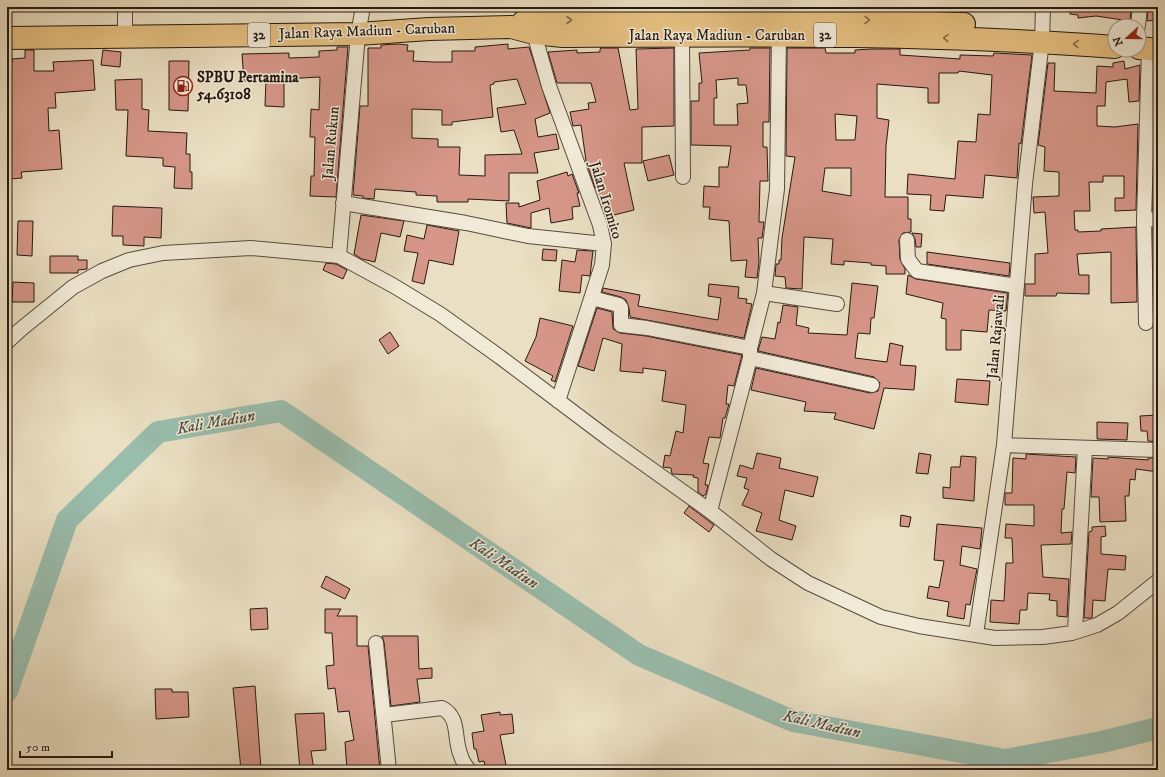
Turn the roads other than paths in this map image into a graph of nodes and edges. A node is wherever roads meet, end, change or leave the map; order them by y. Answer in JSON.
{"nodes":[{"id":1,"x":125,"y":7,"type":"edge"},
{"id":2,"x":363,"y":7,"type":"edge"},
{"id":3,"x":1140,"y":7,"type":"edge"},
{"id":4,"x":846,"y":13,"type":"edge"},
{"id":5,"x":1139,"y":18,"type":"edge"},
{"id":6,"x":526,"y":22,"type":"edge"},
{"id":7,"x":1042,"y":25,"type":"edge"},
{"id":8,"x":1107,"y":31,"type":"edge"},
{"id":9,"x":358,"y":34,"type":"junction"},
{"id":10,"x":779,"y":34,"type":"junction"},
{"id":11,"x":125,"y":35,"type":"junction"},
{"id":12,"x":682,"y":35,"type":"junction"},
{"id":13,"x":7,"y":38,"type":"edge"},
{"id":14,"x":1149,"y":43,"type":"edge"},
{"id":15,"x":1107,"y":44,"type":"edge"},
{"id":16,"x":683,"y":177,"type":"dead end"},
{"id":17,"x":343,"y":203,"type":"junction"},
{"id":18,"x":1151,"y":220,"type":"edge"},
{"id":19,"x":907,"y":240,"type":"dead end"},
{"id":20,"x":604,"y":244,"type":"junction"},
{"id":21,"x":339,"y":256,"type":"junction"},
{"id":22,"x":1017,"y":286,"type":"junction"},
{"id":23,"x":764,"y":292,"type":"junction"},
{"id":24,"x":592,"y":298,"type":"junction"},
{"id":25,"x":837,"y":304,"type":"dead end"},
{"id":26,"x":1146,"y":323,"type":"dead end"},
{"id":27,"x":7,"y":342,"type":"edge"},
{"id":28,"x":750,"y":353,"type":"junction"},
{"id":29,"x":872,"y":385,"type":"dead end"},
{"id":30,"x":558,"y":401,"type":"junction"},
{"id":31,"x":1004,"y":445,"type":"junction"},
{"id":32,"x":1085,"y":448,"type":"junction"},
{"id":33,"x":1158,"y":450,"type":"edge"},
{"id":34,"x":710,"y":511,"type":"junction"},
{"id":35,"x":1158,"y":581,"type":"edge"},
{"id":36,"x":1076,"y":631,"type":"junction"},
{"id":37,"x":976,"y":634,"type":"junction"},
{"id":38,"x":376,"y":644,"type":"dead end"},
{"id":39,"x":384,"y":715,"type":"junction"},
{"id":40,"x":389,"y":770,"type":"edge"},
{"id":41,"x":469,"y":770,"type":"edge"}],
"edges":[{"from":1,"to":11,"type":"street"},
{"from":2,"to":9,"type":"street","name":"Jalan Rukun"},
{"from":3,"to":5,"type":"street"},
{"from":6,"to":4,"type":"highway","name":"Jalan Raya Madiun - Caruban","number":"32","one_way":true},
{"from":4,"to":7,"type":"highway","name":"Jalan Raya Madiun - Caruban","number":"32","one_way":true},
{"from":6,"to":9,"type":"highway","name":"Jalan Raya Madiun - Caruban","number":"32"},
{"from":6,"to":12,"type":"highway","name":"Jalan Raya Madiun - Caruban","number":"32"},
{"from":6,"to":20,"type":"street","name":"Jalan Iromito"},
{"from":7,"to":8,"type":"highway","name":"Jalan Raya Madiun - Caruban","number":"32"},
{"from":7,"to":10,"type":"highway","name":"Jalan Raya Madiun - Caruban","number":"32","one_way":true},
{"from":15,"to":7,"type":"highway","name":"Jalan Raya Madiun - Caruban","number":"32","one_way":true},
{"from":7,"to":22,"type":"street","name":"Jalan Rajawali"},
{"from":9,"to":11,"type":"highway","name":"Jalan Raya Madiun - Caruban","number":"32"},
{"from":9,"to":17,"type":"street","name":"Jalan Rukun"},
{"from":10,"to":12,"type":"highway","name":"Jalan Raya Madiun - Caruban","number":"32"},
{"from":10,"to":23,"type":"street"},
{"from":11,"to":13,"type":"highway","name":"Jalan Raya Madiun - Caruban","number":"32"},
{"from":12,"to":16,"type":"street"},
{"from":14,"to":18,"type":"street"},
{"from":17,"to":20,"type":"street"},
{"from":17,"to":21,"type":"street","name":"Jalan Rukun"},
{"from":18,"to":26,"type":"street"},
{"from":19,"to":22,"type":"street"},
{"from":20,"to":24,"type":"street","name":"Jalan Iromito"},
{"from":21,"to":27,"type":"street"},
{"from":21,"to":30,"type":"street"},
{"from":22,"to":31,"type":"street","name":"Jalan Rajawali"},
{"from":23,"to":25,"type":"street"},
{"from":23,"to":28,"type":"street"},
{"from":24,"to":28,"type":"street"},
{"from":24,"to":30,"type":"street","name":"Jalan Iromito"},
{"from":28,"to":29,"type":"street"},
{"from":28,"to":34,"type":"street"},
{"from":30,"to":34,"type":"street"},
{"from":31,"to":32,"type":"street"},
{"from":31,"to":37,"type":"street","name":"Jalan Rajawali"},
{"from":32,"to":33,"type":"street"},
{"from":32,"to":36,"type":"street"},
{"from":34,"to":37,"type":"street"},
{"from":35,"to":36,"type":"street"},
{"from":36,"to":37,"type":"street"},
{"from":38,"to":39,"type":"street"},
{"from":39,"to":40,"type":"street"},
{"from":39,"to":41,"type":"street"}]}
